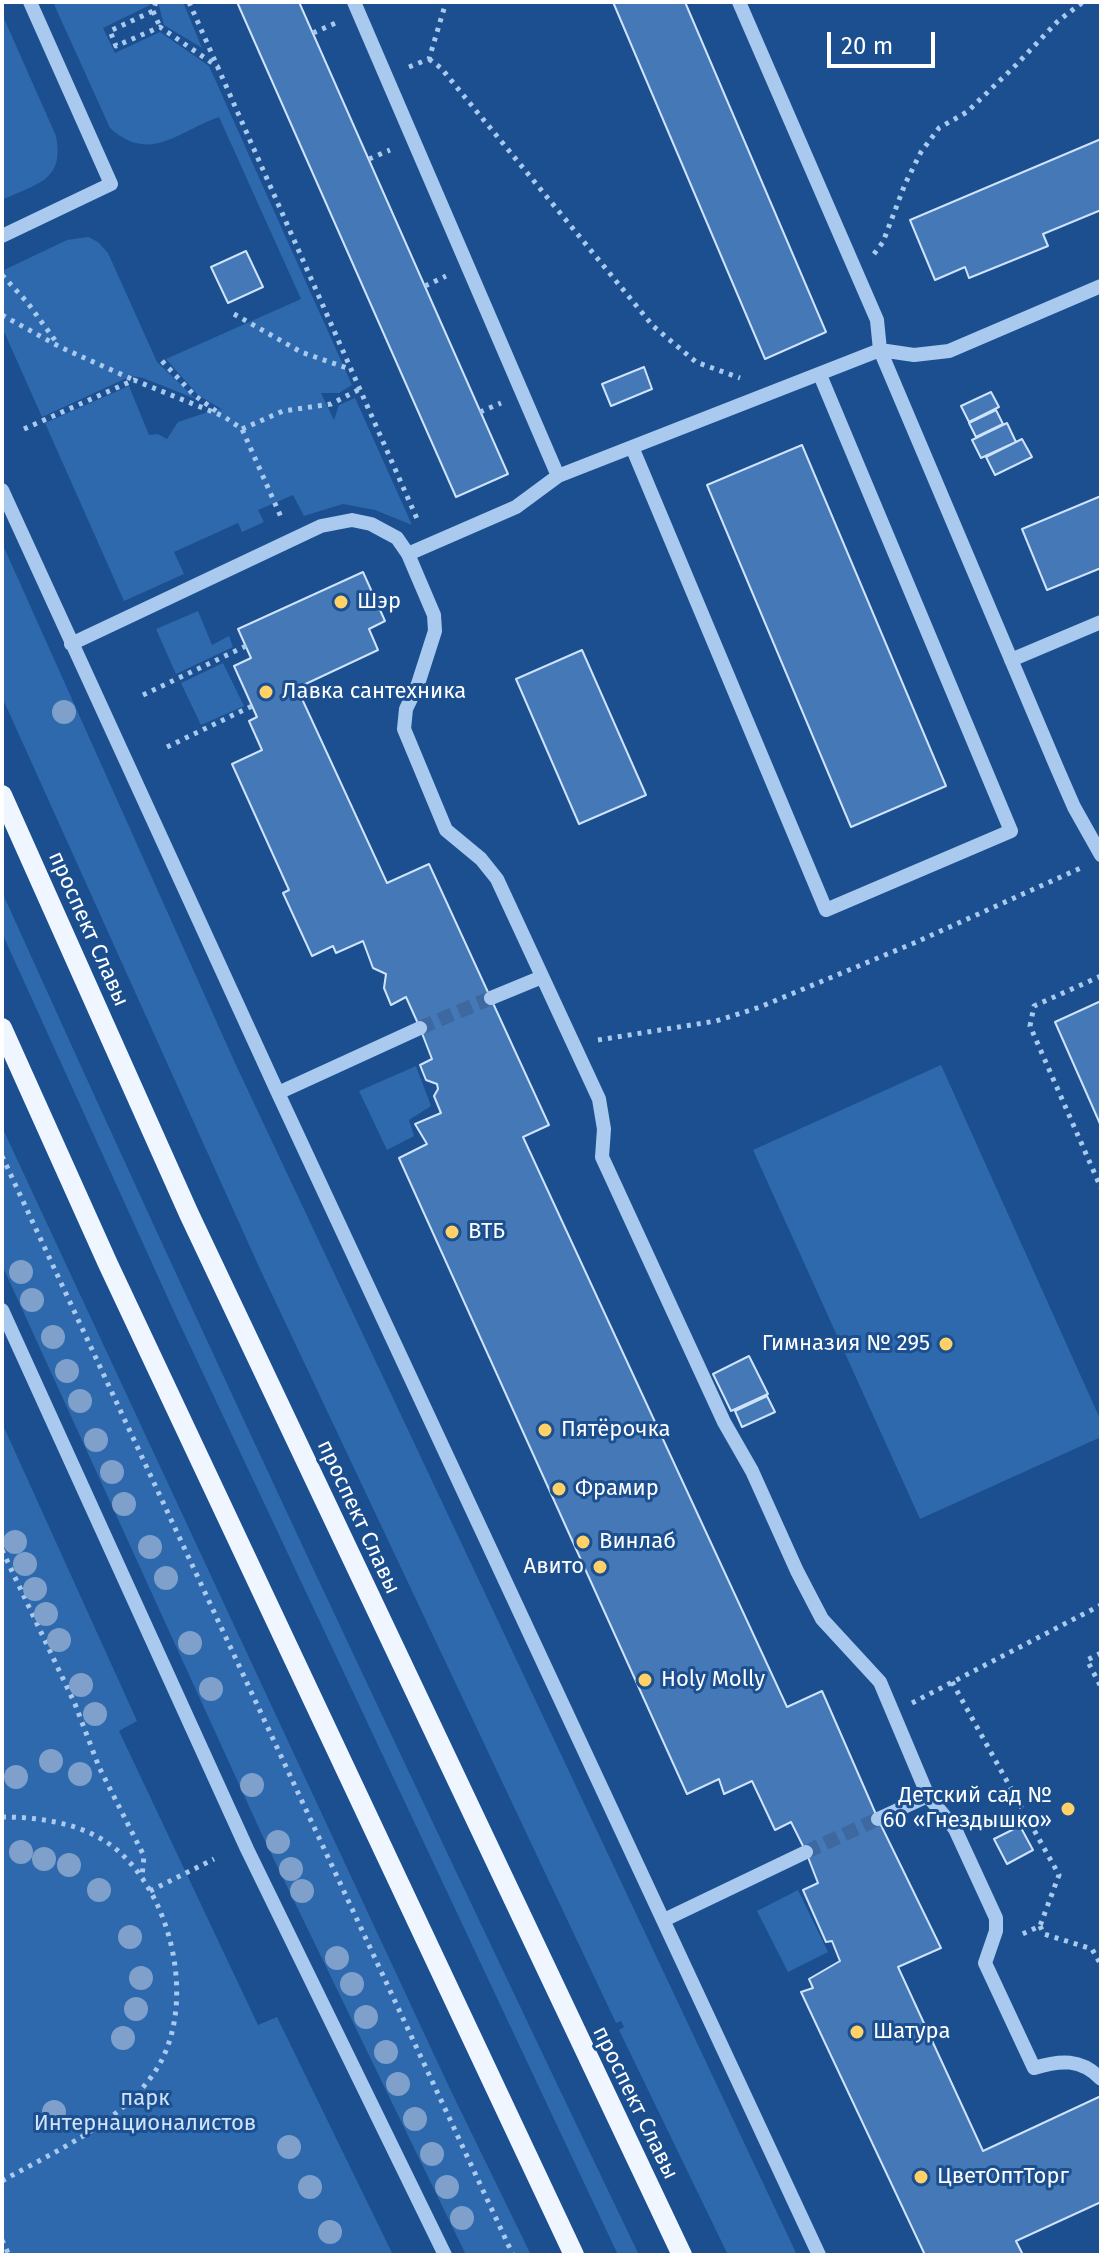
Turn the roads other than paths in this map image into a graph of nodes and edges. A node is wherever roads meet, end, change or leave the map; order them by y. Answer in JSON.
{"nodes":[{"id":1,"x":30,"y":2,"type":"edge"},
{"id":2,"x":354,"y":2,"type":"edge"},
{"id":3,"x":739,"y":2,"type":"edge"},
{"id":4,"x":2,"y":236,"type":"edge"},
{"id":5,"x":1101,"y":286,"type":"edge"},
{"id":6,"x":880,"y":350,"type":"junction"},
{"id":7,"x":820,"y":375,"type":"junction"},
{"id":8,"x":632,"y":447,"type":"junction"},
{"id":9,"x":558,"y":476,"type":"junction"},
{"id":10,"x":2,"y":490,"type":"edge"},
{"id":11,"x":408,"y":554,"type":"junction"},
{"id":12,"x":1101,"y":622,"type":"edge"},
{"id":13,"x":71,"y":644,"type":"junction"},
{"id":14,"x":1011,"y":660,"type":"junction"},
{"id":15,"x":2,"y":795,"type":"edge"},
{"id":16,"x":1101,"y":855,"type":"edge"},
{"id":17,"x":542,"y":977,"type":"junction"},
{"id":18,"x":491,"y":998,"type":"tunnel mouth"},
{"id":19,"x":2,"y":1028,"type":"edge"},
{"id":20,"x":420,"y":1028,"type":"tunnel mouth"},
{"id":21,"x":278,"y":1093,"type":"junction"},
{"id":22,"x":2,"y":1310,"type":"edge"},
{"id":23,"x":928,"y":1796,"type":"junction"},
{"id":24,"x":878,"y":1819,"type":"tunnel mouth"},
{"id":25,"x":806,"y":1852,"type":"tunnel mouth"},
{"id":26,"x":664,"y":1920,"type":"junction"},
{"id":27,"x":1101,"y":2079,"type":"edge"},
{"id":28,"x":445,"y":2255,"type":"edge"},
{"id":29,"x":574,"y":2255,"type":"edge"},
{"id":30,"x":682,"y":2255,"type":"edge"},
{"id":31,"x":819,"y":2255,"type":"edge"}],
"edges":[{"from":1,"to":4,"type":"street"},
{"from":2,"to":9,"type":"street"},
{"from":3,"to":6,"type":"street"},
{"from":5,"to":6,"type":"street"},
{"from":6,"to":7,"type":"street"},
{"from":6,"to":14,"type":"street"},
{"from":7,"to":8,"type":"street"},
{"from":7,"to":8,"type":"street"},
{"from":8,"to":9,"type":"street"},
{"from":9,"to":11,"type":"street"},
{"from":10,"to":13,"type":"street"},
{"from":11,"to":13,"type":"street"},
{"from":11,"to":17,"type":"street"},
{"from":12,"to":14,"type":"street"},
{"from":13,"to":21,"type":"street"},
{"from":14,"to":16,"type":"street"},
{"from":15,"to":30,"type":"main road","name":"проспект Славы"},
{"from":17,"to":18,"type":"street"},
{"from":17,"to":23,"type":"street"},
{"from":19,"to":29,"type":"main road"},
{"from":20,"to":21,"type":"street"},
{"from":21,"to":26,"type":"street"},
{"from":22,"to":28,"type":"street"},
{"from":23,"to":24,"type":"street"},
{"from":23,"to":27,"type":"street"},
{"from":25,"to":26,"type":"street"},
{"from":26,"to":31,"type":"street"}]}
